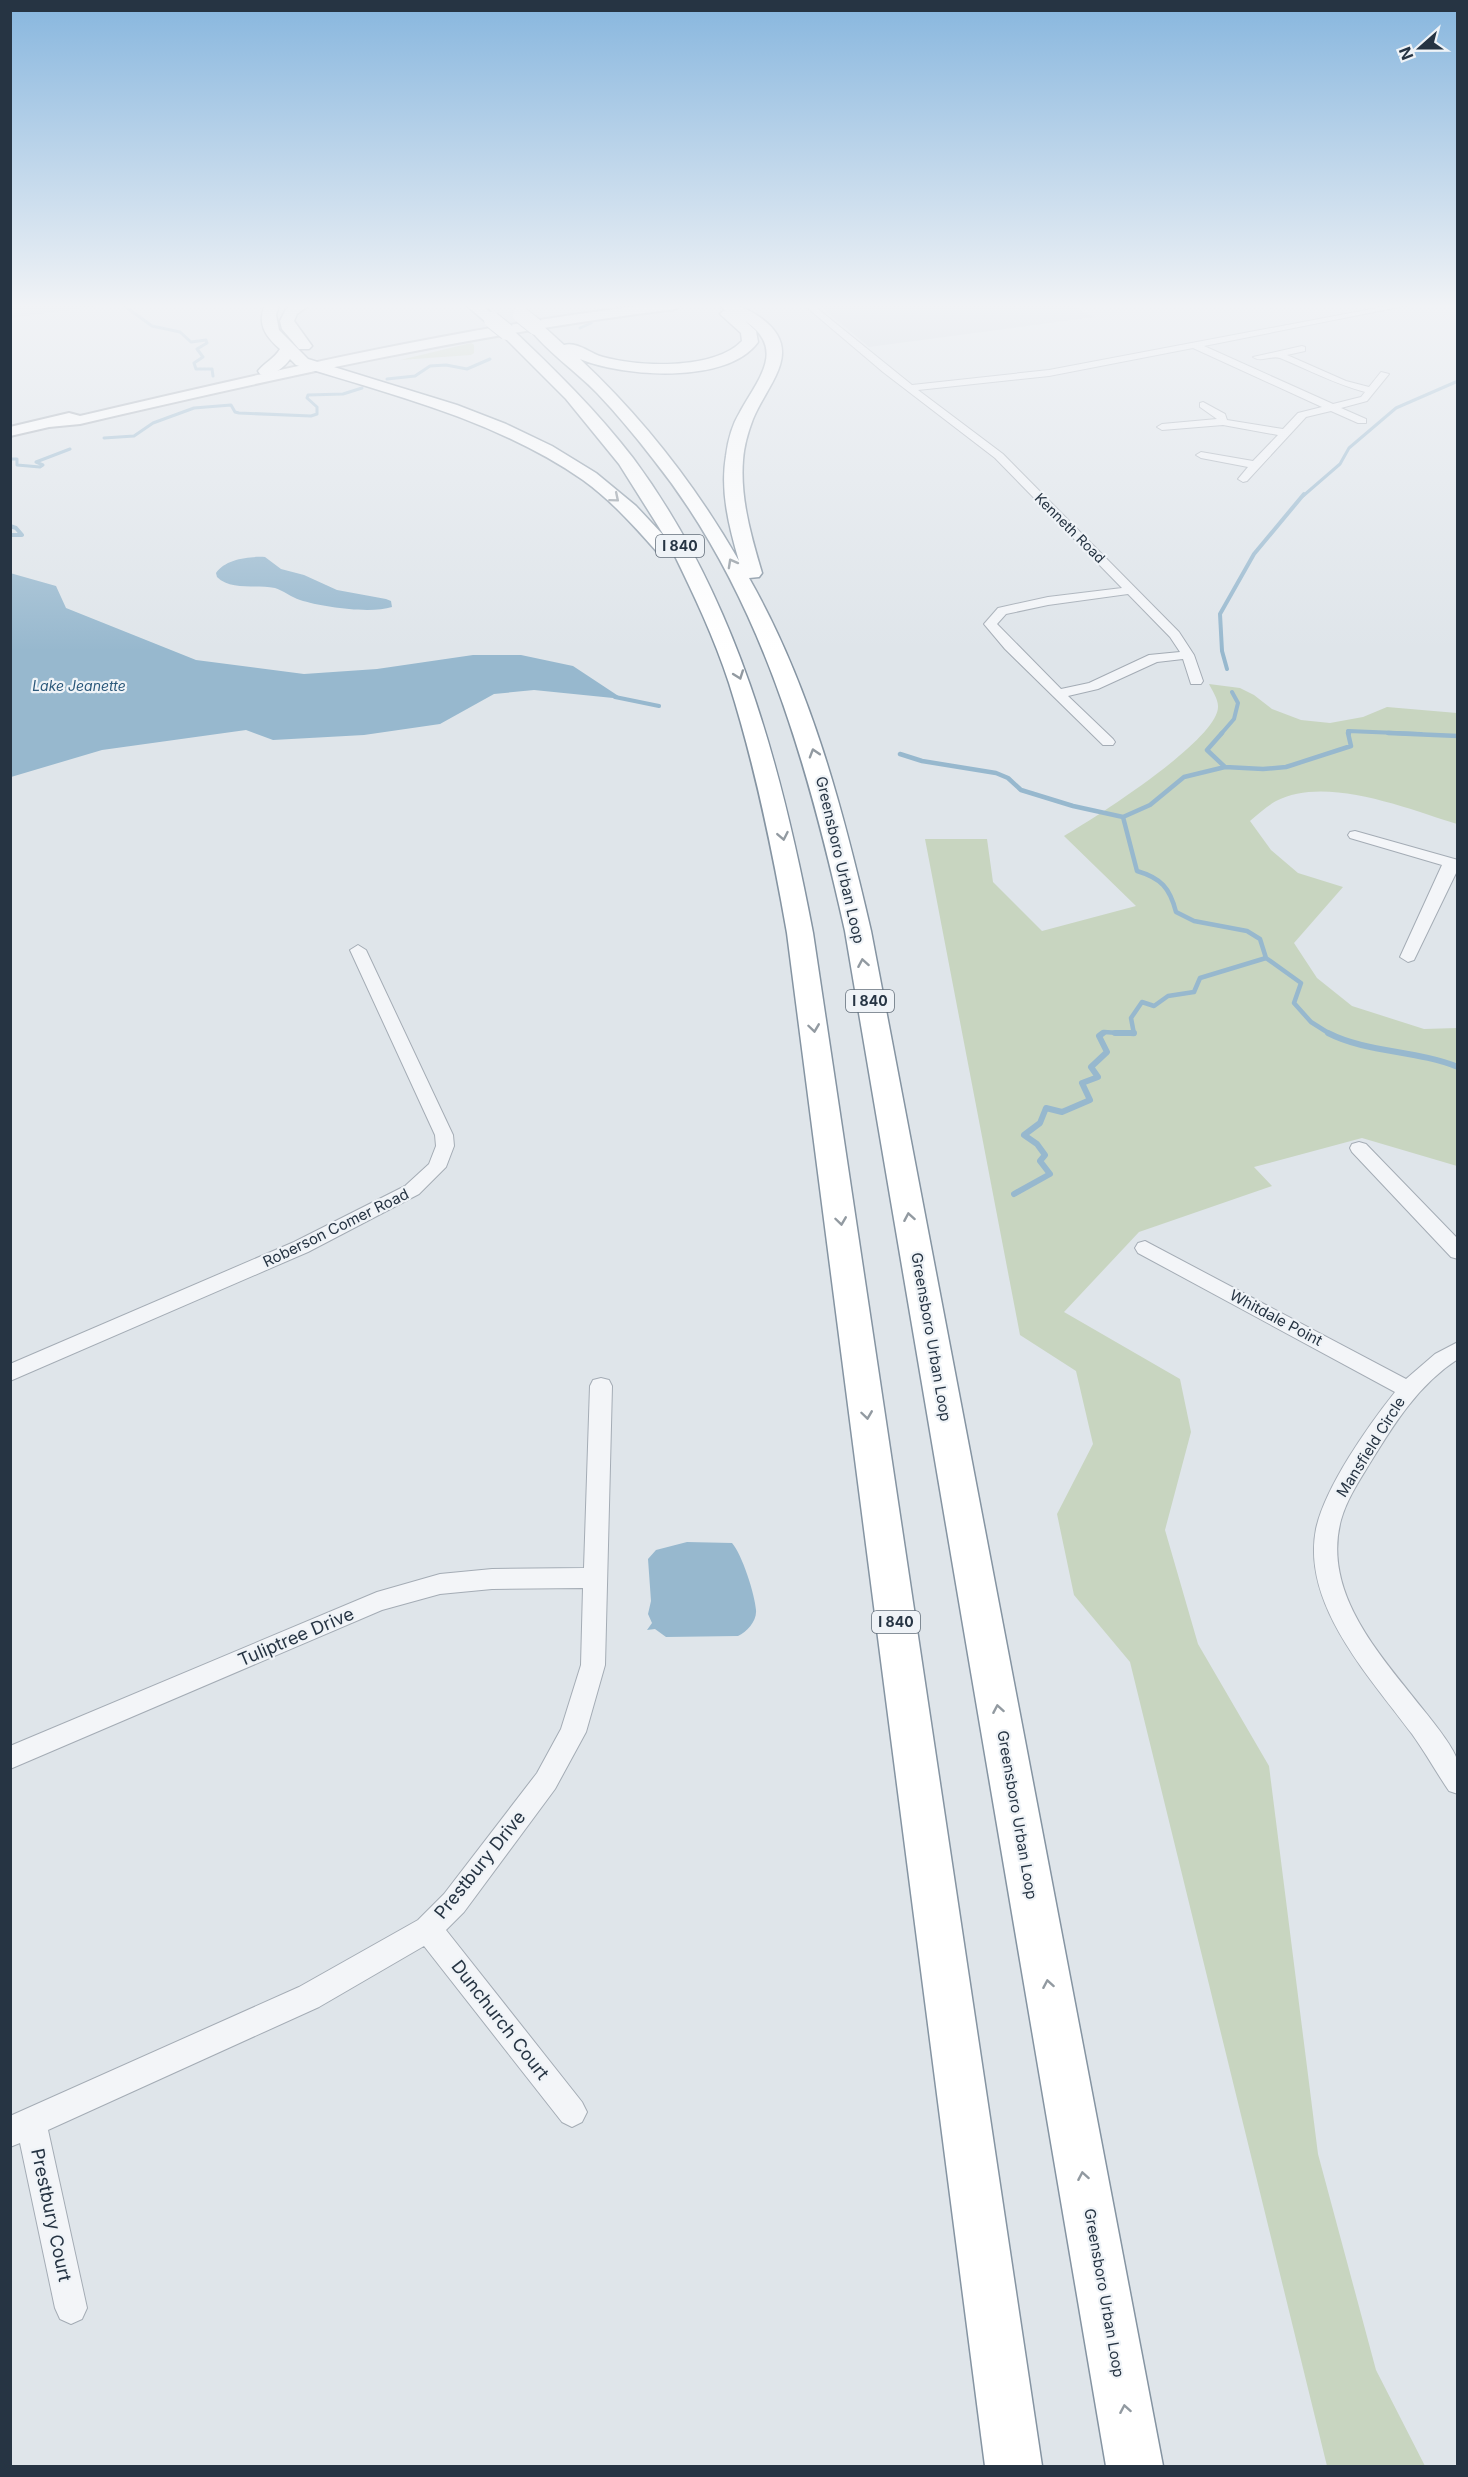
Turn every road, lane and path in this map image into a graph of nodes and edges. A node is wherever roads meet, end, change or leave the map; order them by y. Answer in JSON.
{"nodes":[{"id":1,"x":59,"y":421,"type":"edge"},
{"id":2,"x":74,"y":421,"type":"edge"},
{"id":3,"x":485,"y":421,"type":"edge"},
{"id":4,"x":592,"y":421,"type":"edge"},
{"id":5,"x":631,"y":421,"type":"edge"},
{"id":6,"x":744,"y":421,"type":"edge"},
{"id":7,"x":953,"y":421,"type":"edge"},
{"id":8,"x":1297,"y":421,"type":"edge"},
{"id":9,"x":1223,"y":422,"type":"joint"},
{"id":10,"x":52,"y":423,"type":"junction"},
{"id":11,"x":1162,"y":427,"type":"dead end"},
{"id":12,"x":10,"y":432,"type":"edge"},
{"id":13,"x":1286,"y":433,"type":"junction"},
{"id":14,"x":1201,"y":454,"type":"dead end"},
{"id":15,"x":1256,"y":465,"type":"junction"},
{"id":16,"x":1243,"y":479,"type":"dead end"},
{"id":17,"x":1132,"y":590,"type":"junction"},
{"id":18,"x":717,"y":621,"type":"junction"},
{"id":19,"x":777,"y":653,"type":"junction"},
{"id":20,"x":1188,"y":655,"type":"junction"},
{"id":21,"x":1196,"y":681,"type":"dead end"},
{"id":22,"x":1059,"y":694,"type":"junction"},
{"id":23,"x":1108,"y":742,"type":"dead end"},
{"id":24,"x":1355,"y":836,"type":"dead end"},
{"id":25,"x":1454,"y":864,"type":"edge"},
{"id":26,"x":358,"y":950,"type":"dead end"},
{"id":27,"x":1408,"y":957,"type":"dead end"},
{"id":28,"x":1359,"y":1148,"type":"dead end"},
{"id":29,"x":1145,"y":1248,"type":"dead end"},
{"id":30,"x":1458,"y":1252,"type":"edge"},
{"id":31,"x":1458,"y":1350,"type":"edge"},
{"id":32,"x":10,"y":1373,"type":"edge"},
{"id":33,"x":601,"y":1386,"type":"dead end"},
{"id":34,"x":1408,"y":1389,"type":"junction"},
{"id":35,"x":596,"y":1578,"type":"junction"},
{"id":36,"x":10,"y":1758,"type":"edge"},
{"id":37,"x":1458,"y":1783,"type":"edge"},
{"id":38,"x":428,"y":1929,"type":"junction"},
{"id":39,"x":572,"y":2112,"type":"dead end"},
{"id":40,"x":21,"y":2127,"type":"edge"},
{"id":41,"x":71,"y":2308,"type":"dead end"},
{"id":42,"x":1014,"y":2466,"type":"edge"},
{"id":43,"x":1135,"y":2466,"type":"edge"}],
"edges":[{"from":1,"to":10,"type":"main road"},
{"from":2,"to":10,"type":"main road"},
{"from":3,"to":18,"type":"highway","one_way":true},
{"from":4,"to":18,"type":"highway","number":"I 840","bridge":true},
{"from":19,"to":5,"type":"highway","name":"Greensboro Urban Loop","number":"I 840","one_way":true},
{"from":6,"to":19,"type":"highway"},
{"from":7,"to":17,"type":"street","name":"Kenneth Road"},
{"from":8,"to":13,"type":"street"},
{"from":9,"to":11,"type":"street"},
{"from":9,"to":13,"type":"street"},
{"from":10,"to":12,"type":"main road"},
{"from":13,"to":15,"type":"street"},
{"from":14,"to":15,"type":"street"},
{"from":15,"to":16,"type":"street"},
{"from":17,"to":20,"type":"street","name":"Kenneth Road"},
{"from":17,"to":22,"type":"street"},
{"from":18,"to":42,"type":"highway","number":"I 840","one_way":true},
{"from":43,"to":19,"type":"highway","name":"Greensboro Urban Loop","number":"I 840","one_way":true},
{"from":20,"to":21,"type":"street","name":"Kenneth Road"},
{"from":20,"to":22,"type":"street"},
{"from":22,"to":23,"type":"street"},
{"from":24,"to":25,"type":"street"},
{"from":25,"to":27,"type":"street"},
{"from":26,"to":32,"type":"street","name":"Roberson Comer Road"},
{"from":28,"to":30,"type":"street"},
{"from":29,"to":34,"type":"street","name":"Whitdale Point"},
{"from":31,"to":34,"type":"street","name":"Mansfield Circle"},
{"from":33,"to":35,"type":"street","name":"Prestbury Drive"},
{"from":34,"to":37,"type":"street","name":"Mansfield Circle"},
{"from":35,"to":36,"type":"street","name":"Tuliptree Drive"},
{"from":35,"to":38,"type":"street","name":"Prestbury Drive"},
{"from":38,"to":39,"type":"street","name":"Dunchurch Court"},
{"from":38,"to":40,"type":"street","name":"Prestbury Drive"},
{"from":40,"to":41,"type":"street","name":"Prestbury Court"}]}
